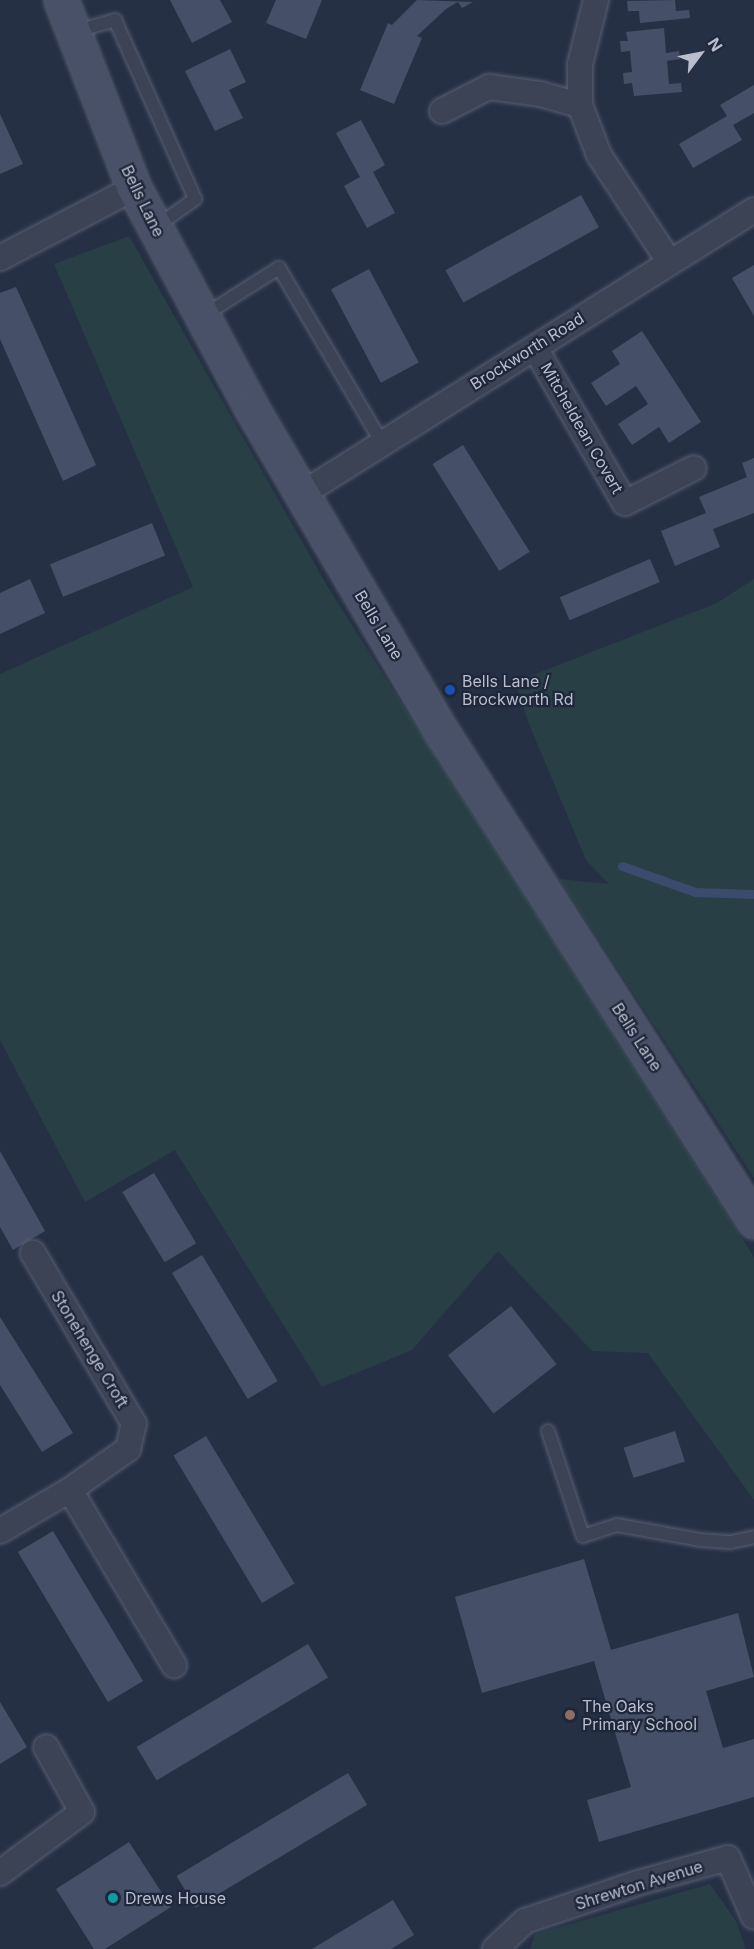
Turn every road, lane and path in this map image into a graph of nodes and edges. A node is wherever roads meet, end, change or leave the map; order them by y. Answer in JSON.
{"nodes":[{"id":1,"x":60,"y":0,"type":"edge"},
{"id":2,"x":596,"y":0,"type":"edge"},
{"id":3,"x":72,"y":32,"type":"junction"},
{"id":4,"x":580,"y":105,"type":"junction"},
{"id":5,"x":442,"y":111,"type":"dead end"},
{"id":6,"x":134,"y":188,"type":"junction"},
{"id":7,"x":754,"y":210,"type":"edge"},
{"id":8,"x":154,"y":228,"type":"junction"},
{"id":9,"x":0,"y":258,"type":"edge"},
{"id":10,"x":669,"y":261,"type":"junction"},
{"id":11,"x":202,"y":316,"type":"junction"},
{"id":12,"x":535,"y":348,"type":"junction"},
{"id":13,"x":382,"y":443,"type":"junction"},
{"id":14,"x":694,"y":468,"type":"dead end"},
{"id":15,"x":302,"y":494,"type":"junction"},
{"id":16,"x":754,"y":1221,"type":"edge"},
{"id":17,"x":33,"y":1253,"type":"dead end"},
{"id":18,"x":548,"y":1431,"type":"dead end"},
{"id":19,"x":70,"y":1490,"type":"junction"},
{"id":20,"x":0,"y":1531,"type":"edge"},
{"id":21,"x":754,"y":1537,"type":"edge"},
{"id":22,"x":174,"y":1665,"type":"dead end"},
{"id":23,"x":46,"y":1747,"type":"dead end"},
{"id":24,"x":0,"y":1873,"type":"edge"},
{"id":25,"x":754,"y":1917,"type":"edge"},
{"id":26,"x":496,"y":1949,"type":"edge"}],
"edges":[{"from":1,"to":3,"type":"street","name":"Bells Lane"},
{"from":2,"to":4,"type":"street"},
{"from":3,"to":6,"type":"street","name":"Bells Lane"},
{"from":3,"to":8,"type":"lane"},
{"from":4,"to":5,"type":"street"},
{"from":4,"to":10,"type":"street"},
{"from":6,"to":8,"type":"street","name":"Bells Lane"},
{"from":6,"to":9,"type":"street"},
{"from":7,"to":10,"type":"street","name":"Brockworth Road"},
{"from":8,"to":11,"type":"street","name":"Bells Lane"},
{"from":10,"to":12,"type":"street","name":"Brockworth Road"},
{"from":11,"to":13,"type":"lane"},
{"from":11,"to":15,"type":"street","name":"Bells Lane"},
{"from":12,"to":13,"type":"street","name":"Brockworth Road"},
{"from":12,"to":14,"type":"street","name":"Mitcheldean Covert"},
{"from":13,"to":15,"type":"street","name":"Brockworth Road"},
{"from":15,"to":16,"type":"street","name":"Bells Lane"},
{"from":17,"to":19,"type":"street","name":"Stonehenge Croft"},
{"from":18,"to":21,"type":"lane"},
{"from":19,"to":20,"type":"street","name":"Stonehenge Croft"},
{"from":19,"to":22,"type":"street"},
{"from":23,"to":24,"type":"street"},
{"from":25,"to":26,"type":"street","name":"Shrewton Avenue"}]}
